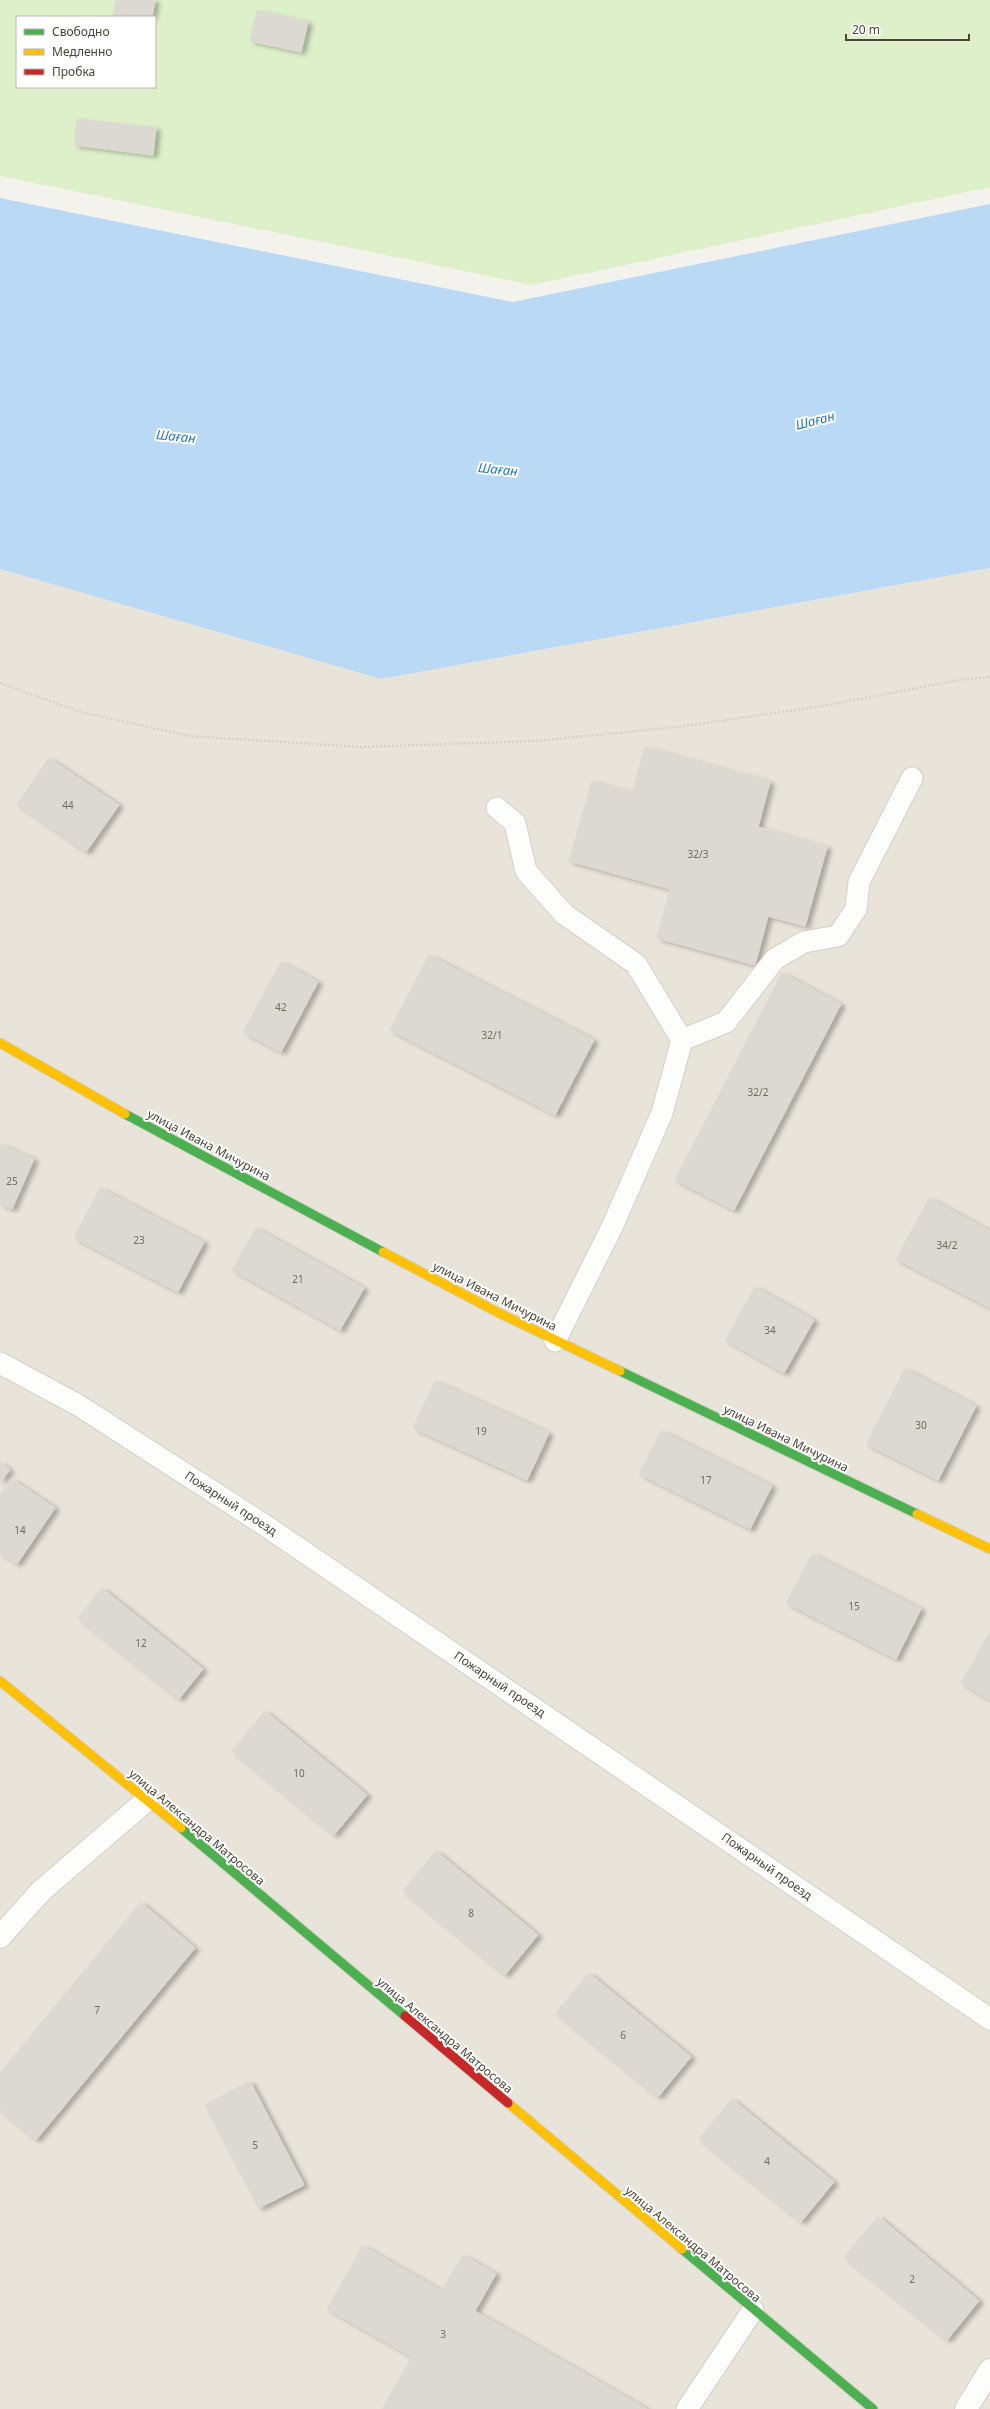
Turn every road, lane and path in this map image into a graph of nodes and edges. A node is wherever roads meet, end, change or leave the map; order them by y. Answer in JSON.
{"nodes":[{"id":1,"x":990,"y":677,"type":"edge"},
{"id":2,"x":0,"y":683,"type":"edge"},
{"id":3,"x":912,"y":778,"type":"dead end"},
{"id":4,"x":497,"y":808,"type":"dead end"},
{"id":5,"x":682,"y":1040,"type":"junction"},
{"id":6,"x":0,"y":1043,"type":"edge"},
{"id":7,"x":555,"y":1341,"type":"junction"},
{"id":8,"x":0,"y":1363,"type":"edge"},
{"id":9,"x":990,"y":1549,"type":"edge"},
{"id":10,"x":0,"y":1681,"type":"edge"},
{"id":11,"x":147,"y":1800,"type":"junction"},
{"id":12,"x":0,"y":1937,"type":"edge"},
{"id":13,"x":990,"y":2019,"type":"edge"},
{"id":14,"x":753,"y":2310,"type":"junction"},
{"id":15,"x":990,"y":2370,"type":"edge"},
{"id":16,"x":687,"y":2409,"type":"edge"},
{"id":17,"x":873,"y":2409,"type":"edge"},
{"id":18,"x":966,"y":2409,"type":"edge"}],
"edges":[{"from":1,"to":2,"type":"path"},
{"from":3,"to":5,"type":"lane"},
{"from":4,"to":5,"type":"lane"},
{"from":5,"to":7,"type":"lane"},
{"from":6,"to":7,"type":"street","name":"улица Ивана Мичурина"},
{"from":7,"to":9,"type":"street","name":"улица Ивана Мичурина"},
{"from":8,"to":13,"type":"lane","name":"Пожарный проезд"},
{"from":10,"to":11,"type":"street","name":"улица Александра Матросова"},
{"from":11,"to":12,"type":"street"},
{"from":11,"to":14,"type":"street","name":"улица Александра Матросова"},
{"from":14,"to":16,"type":"lane"},
{"from":14,"to":17,"type":"street","name":"улица Александра Матросова"},
{"from":15,"to":18,"type":"street"}]}
